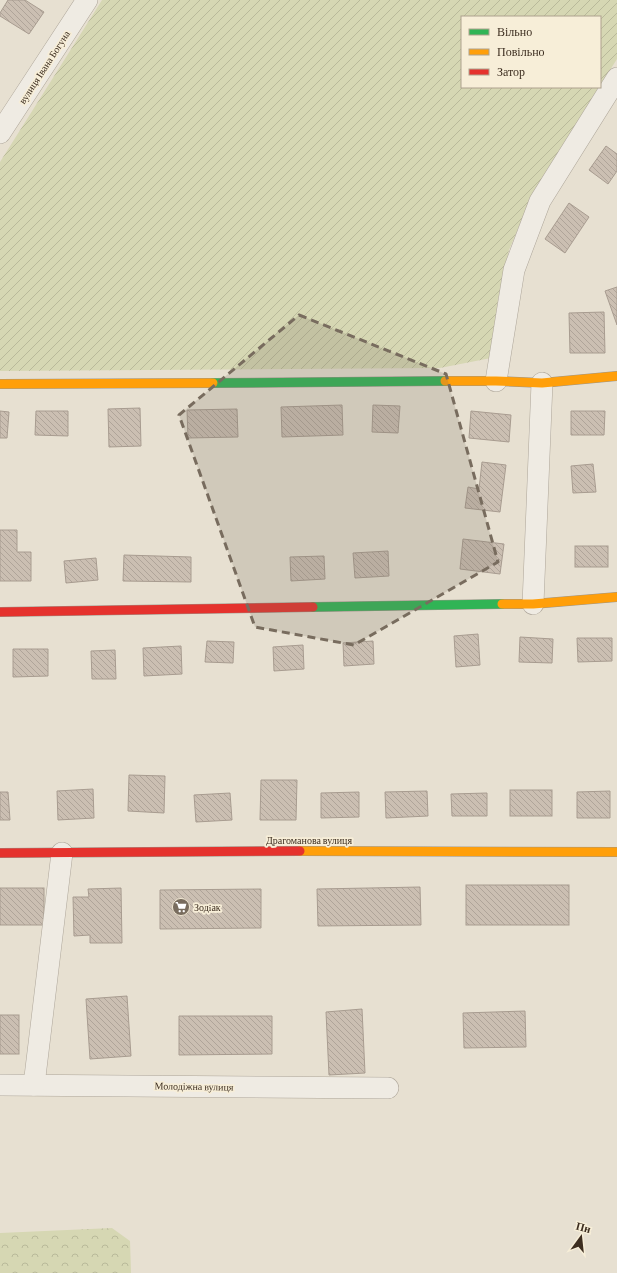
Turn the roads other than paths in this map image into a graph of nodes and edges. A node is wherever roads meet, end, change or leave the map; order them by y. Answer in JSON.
{"nodes":[{"id":1,"x":87,"y":0,"type":"edge"},
{"id":2,"x":617,"y":78,"type":"edge"},
{"id":3,"x":0,"y":133,"type":"edge"},
{"id":4,"x":617,"y":376,"type":"edge"},
{"id":5,"x":496,"y":381,"type":"junction"},
{"id":6,"x":542,"y":383,"type":"junction"},
{"id":7,"x":0,"y":384,"type":"edge"},
{"id":8,"x":617,"y":597,"type":"edge"},
{"id":9,"x":533,"y":604,"type":"junction"},
{"id":10,"x":0,"y":612,"type":"edge"},
{"id":11,"x":617,"y":852,"type":"edge"},
{"id":12,"x":0,"y":853,"type":"edge"},
{"id":13,"x":62,"y":853,"type":"junction"},
{"id":14,"x":0,"y":1085,"type":"edge"},
{"id":15,"x":34,"y":1085,"type":"junction"},
{"id":16,"x":388,"y":1088,"type":"dead end"}],
"edges":[{"from":1,"to":3,"type":"street","name":"вулиця Івана Богуна"},
{"from":2,"to":5,"type":"street"},
{"from":4,"to":6,"type":"street"},
{"from":5,"to":6,"type":"street"},
{"from":5,"to":7,"type":"street"},
{"from":6,"to":9,"type":"street"},
{"from":8,"to":9,"type":"street"},
{"from":9,"to":10,"type":"street"},
{"from":11,"to":13,"type":"street","name":"Драгоманова вулиця"},
{"from":12,"to":13,"type":"street","name":"Драгоманова вулиця"},
{"from":13,"to":15,"type":"street"},
{"from":14,"to":15,"type":"street","name":"Молодіжна вулиця"},
{"from":15,"to":16,"type":"street","name":"Молодіжна вулиця"}]}
